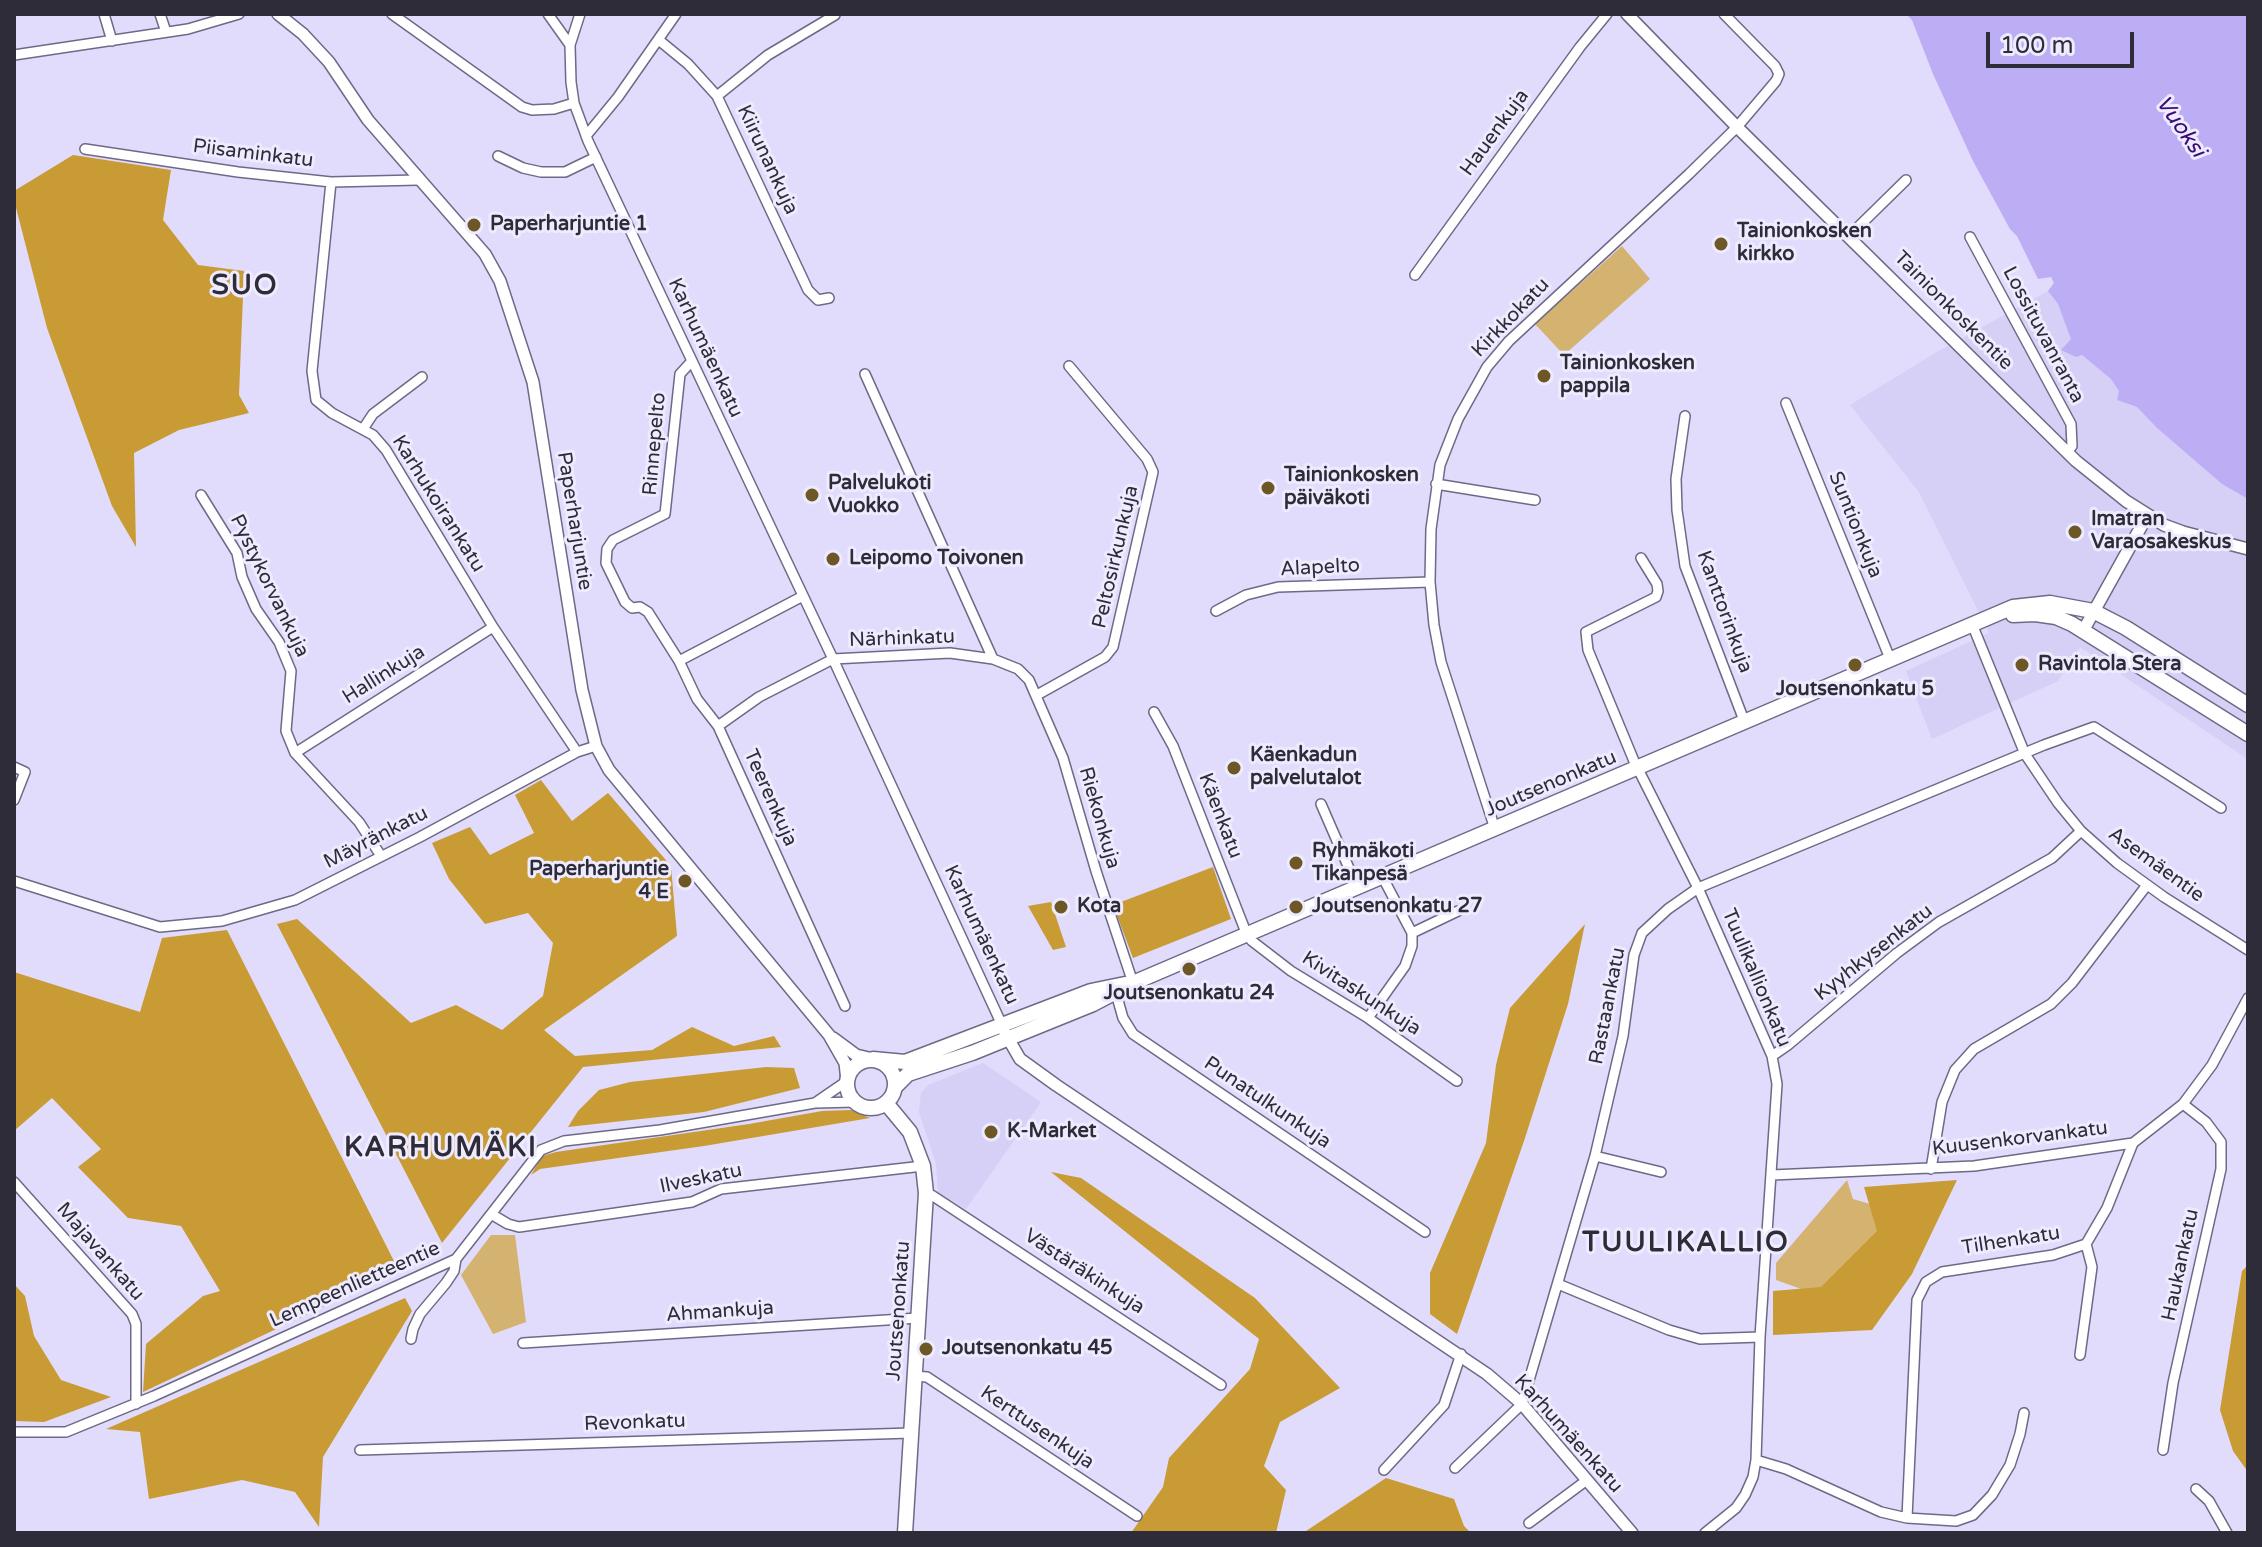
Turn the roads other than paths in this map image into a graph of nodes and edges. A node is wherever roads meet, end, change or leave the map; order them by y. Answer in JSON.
{"nodes":[{"id":1,"x":104,"y":14,"type":"edge"},
{"id":2,"x":160,"y":14,"type":"edge"},
{"id":3,"x":239,"y":14,"type":"edge"},
{"id":4,"x":278,"y":14,"type":"edge"},
{"id":5,"x":392,"y":14,"type":"edge"},
{"id":6,"x":548,"y":14,"type":"edge"},
{"id":7,"x":580,"y":14,"type":"edge"},
{"id":8,"x":676,"y":14,"type":"edge"},
{"id":9,"x":1607,"y":14,"type":"edge"},
{"id":10,"x":1627,"y":14,"type":"edge"},
{"id":11,"x":1724,"y":14,"type":"edge"},
{"id":12,"x":835,"y":15,"type":"edge"},
{"id":13,"x":166,"y":32,"type":"junction"},
{"id":14,"x":112,"y":41,"type":"junction"},
{"id":15,"x":660,"y":41,"type":"junction"},
{"id":16,"x":570,"y":45,"type":"junction"},
{"id":17,"x":14,"y":55,"type":"edge"},
{"id":18,"x":717,"y":96,"type":"junction"},
{"id":19,"x":574,"y":103,"type":"junction"},
{"id":20,"x":1737,"y":127,"type":"junction"},
{"id":21,"x":586,"y":136,"type":"junction"},
{"id":22,"x":85,"y":149,"type":"dead end"},
{"id":23,"x":498,"y":156,"type":"dead end"},
{"id":24,"x":596,"y":157,"type":"junction"},
{"id":25,"x":418,"y":180,"type":"junction"},
{"id":26,"x":1906,"y":180,"type":"dead end"},
{"id":27,"x":331,"y":182,"type":"junction"},
{"id":28,"x":1849,"y":236,"type":"junction"},
{"id":29,"x":1970,"y":237,"type":"dead end"},
{"id":30,"x":1415,"y":275,"type":"dead end"},
{"id":31,"x":829,"y":298,"type":"dead end"},
{"id":32,"x":691,"y":362,"type":"junction"},
{"id":33,"x":1069,"y":366,"type":"dead end"},
{"id":34,"x":865,"y":374,"type":"dead end"},
{"id":35,"x":422,"y":377,"type":"dead end"},
{"id":36,"x":1786,"y":403,"type":"dead end"},
{"id":37,"x":1685,"y":416,"type":"dead end"},
{"id":38,"x":363,"y":429,"type":"junction"},
{"id":39,"x":2067,"y":452,"type":"junction"},
{"id":40,"x":1436,"y":484,"type":"junction"},
{"id":41,"x":201,"y":495,"type":"dead end"},
{"id":42,"x":1535,"y":500,"type":"dead end"},
{"id":43,"x":2147,"y":516,"type":"junction"},
{"id":44,"x":2248,"y":549,"type":"edge"},
{"id":45,"x":1641,"y":558,"type":"dead end"},
{"id":46,"x":1430,"y":582,"type":"junction"},
{"id":47,"x":803,"y":596,"type":"junction"},
{"id":48,"x":1216,"y":611,"type":"dead end"},
{"id":49,"x":2093,"y":611,"type":"junction"},
{"id":50,"x":1978,"y":622,"type":"junction"},
{"id":51,"x":493,"y":627,"type":"junction"},
{"id":52,"x":2083,"y":631,"type":"junction"},
{"id":53,"x":833,"y":659,"type":"junction"},
{"id":54,"x":993,"y":659,"type":"junction"},
{"id":55,"x":679,"y":661,"type":"junction"},
{"id":56,"x":1891,"y":661,"type":"junction"},
{"id":57,"x":1018,"y":669,"type":"joint"},
{"id":58,"x":1037,"y":695,"type":"junction"},
{"id":59,"x":2248,"y":705,"type":"edge"},
{"id":60,"x":1154,"y":712,"type":"dead end"},
{"id":61,"x":1745,"y":723,"type":"junction"},
{"id":62,"x":718,"y":726,"type":"junction"},
{"id":63,"x":2248,"y":734,"type":"edge"},
{"id":64,"x":596,"y":746,"type":"junction"},
{"id":65,"x":577,"y":752,"type":"junction"},
{"id":66,"x":295,"y":753,"type":"junction"},
{"id":67,"x":2025,"y":754,"type":"junction"},
{"id":68,"x":14,"y":767,"type":"edge"},
{"id":69,"x":1638,"y":769,"type":"junction"},
{"id":70,"x":14,"y":800,"type":"edge"},
{"id":71,"x":1321,"y":804,"type":"dead end"},
{"id":72,"x":2221,"y":808,"type":"dead end"},
{"id":73,"x":1495,"y":829,"type":"junction"},
{"id":74,"x":2081,"y":831,"type":"junction"},
{"id":75,"x":381,"y":856,"type":"junction"},
{"id":76,"x":1383,"y":878,"type":"junction"},
{"id":77,"x":14,"y":881,"type":"edge"},
{"id":78,"x":2147,"y":885,"type":"junction"},
{"id":79,"x":1698,"y":888,"type":"junction"},
{"id":80,"x":1358,"y":889,"type":"junction"},
{"id":81,"x":1458,"y":911,"type":"dead end"},
{"id":82,"x":1412,"y":933,"type":"junction"},
{"id":83,"x":1247,"y":935,"type":"junction"},
{"id":84,"x":2248,"y":950,"type":"edge"},
{"id":85,"x":1133,"y":983,"type":"junction"},
{"id":86,"x":1114,"y":988,"type":"junction"},
{"id":87,"x":2248,"y":998,"type":"edge"},
{"id":88,"x":845,"y":1006,"type":"dead end"},
{"id":89,"x":1368,"y":1018,"type":"junction"},
{"id":90,"x":1005,"y":1032,"type":"junction"},
{"id":91,"x":829,"y":1035,"type":"junction"},
{"id":92,"x":1772,"y":1056,"type":"junction"},
{"id":93,"x":873,"y":1059,"type":"junction"},
{"id":94,"x":847,"y":1081,"type":"junction"},
{"id":95,"x":1457,"y":1081,"type":"dead end"},
{"id":96,"x":895,"y":1087,"type":"junction"},
{"id":97,"x":855,"y":1102,"type":"junction"},
{"id":98,"x":815,"y":1103,"type":"junction"},
{"id":99,"x":886,"y":1103,"type":"junction"},
{"id":100,"x":2183,"y":1104,"type":"junction"},
{"id":101,"x":2133,"y":1143,"type":"junction"},
{"id":102,"x":1595,"y":1156,"type":"junction"},
{"id":103,"x":923,"y":1166,"type":"junction"},
{"id":104,"x":1931,"y":1169,"type":"junction"},
{"id":105,"x":1661,"y":1172,"type":"dead end"},
{"id":106,"x":1772,"y":1175,"type":"junction"},
{"id":107,"x":14,"y":1182,"type":"edge"},
{"id":108,"x":926,"y":1193,"type":"junction"},
{"id":109,"x":491,"y":1214,"type":"junction"},
{"id":110,"x":1425,"y":1232,"type":"dead end"},
{"id":111,"x":2086,"y":1244,"type":"junction"},
{"id":112,"x":456,"y":1259,"type":"junction"},
{"id":113,"x":1558,"y":1284,"type":"junction"},
{"id":114,"x":918,"y":1318,"type":"junction"},
{"id":115,"x":1760,"y":1337,"type":"junction"},
{"id":116,"x":411,"y":1339,"type":"dead end"},
{"id":117,"x":523,"y":1343,"type":"dead end"},
{"id":118,"x":1461,"y":1354,"type":"junction"},
{"id":119,"x":2080,"y":1355,"type":"dead end"},
{"id":120,"x":914,"y":1376,"type":"junction"},
{"id":121,"x":1221,"y":1385,"type":"dead end"},
{"id":122,"x":136,"y":1404,"type":"junction"},
{"id":123,"x":1522,"y":1404,"type":"junction"},
{"id":124,"x":2024,"y":1413,"type":"dead end"},
{"id":125,"x":14,"y":1432,"type":"edge"},
{"id":126,"x":911,"y":1433,"type":"junction"},
{"id":127,"x":360,"y":1450,"type":"dead end"},
{"id":128,"x":2163,"y":1450,"type":"dead end"},
{"id":129,"x":1756,"y":1460,"type":"junction"},
{"id":130,"x":1455,"y":1468,"type":"dead end"},
{"id":131,"x":1384,"y":1470,"type":"dead end"},
{"id":132,"x":1587,"y":1480,"type":"junction"},
{"id":133,"x":2196,"y":1489,"type":"dead end"},
{"id":134,"x":1137,"y":1516,"type":"dead end"},
{"id":135,"x":1907,"y":1518,"type":"junction"},
{"id":136,"x":1529,"y":1523,"type":"dead end"},
{"id":137,"x":905,"y":1533,"type":"edge"},
{"id":138,"x":1632,"y":1533,"type":"edge"},
{"id":139,"x":1705,"y":1533,"type":"edge"},
{"id":140,"x":2227,"y":1533,"type":"edge"}],
"edges":[{"from":1,"to":14,"type":"street"},
{"from":2,"to":13,"type":"street"},
{"from":3,"to":13,"type":"street"},
{"from":4,"to":25,"type":"street","name":"Paperharjuntie"},
{"from":5,"to":19,"type":"street"},
{"from":6,"to":16,"type":"street"},
{"from":7,"to":16,"type":"street"},
{"from":8,"to":15,"type":"street"},
{"from":9,"to":30,"type":"street","name":"Hauenkuja"},
{"from":10,"to":20,"type":"street","name":"Tainionkoskentie"},
{"from":11,"to":20,"type":"street","name":"Kirkkokatu"},
{"from":12,"to":18,"type":"street"},
{"from":13,"to":14,"type":"street"},
{"from":14,"to":17,"type":"street"},
{"from":15,"to":18,"type":"street","name":"Kiirunankuja"},
{"from":15,"to":21,"type":"street"},
{"from":16,"to":19,"type":"street","name":"Karhumäenkatu"},
{"from":18,"to":31,"type":"street","name":"Kiirunankuja"},
{"from":19,"to":21,"type":"street","name":"Karhumäenkatu"},
{"from":20,"to":28,"type":"street","name":"Tainionkoskentie"},
{"from":20,"to":40,"type":"street","name":"Kirkkokatu"},
{"from":21,"to":24,"type":"street","name":"Karhumäenkatu"},
{"from":22,"to":27,"type":"street","name":"Piisaminkatu"},
{"from":23,"to":24,"type":"street"},
{"from":24,"to":32,"type":"street","name":"Karhumäenkatu"},
{"from":25,"to":27,"type":"street","name":"Piisaminkatu"},
{"from":25,"to":64,"type":"street","name":"Paperharjuntie"},
{"from":26,"to":28,"type":"street"},
{"from":27,"to":38,"type":"street","name":"Karhukoirankatu"},
{"from":28,"to":39,"type":"street","name":"Tainionkoskentie"},
{"from":29,"to":39,"type":"street","name":"Lossituvanranta"},
{"from":32,"to":47,"type":"street","name":"Karhumäenkatu"},
{"from":32,"to":55,"type":"street","name":"Rinnepelto"},
{"from":33,"to":58,"type":"street","name":"Peltosirkunkuja"},
{"from":34,"to":54,"type":"street"},
{"from":35,"to":38,"type":"street"},
{"from":36,"to":56,"type":"street","name":"Suntionkuja"},
{"from":37,"to":61,"type":"street","name":"Kanttorinkuja"},
{"from":38,"to":51,"type":"street","name":"Karhukoirankatu"},
{"from":39,"to":43,"type":"street","name":"Tainionkoskentie"},
{"from":40,"to":42,"type":"street"},
{"from":40,"to":46,"type":"street","name":"Kirkkokatu"},
{"from":41,"to":66,"type":"street","name":"Pystykorvankuja"},
{"from":43,"to":44,"type":"street","name":"Tainionkoskentie"},
{"from":43,"to":49,"type":"street"},
{"from":45,"to":69,"type":"street","name":"Tuulikallionkatu"},
{"from":46,"to":48,"type":"street","name":"Alapelto"},
{"from":46,"to":73,"type":"street","name":"Kirkkokatu"},
{"from":47,"to":53,"type":"street","name":"Karhumäenkatu"},
{"from":47,"to":55,"type":"street"},
{"from":49,"to":50,"type":"main road","name":"Joutsenonkatu"},
{"from":49,"to":52,"type":"street"},
{"from":49,"to":59,"type":"main road"},
{"from":50,"to":52,"type":"main road","name":"Joutsenonkatu"},
{"from":50,"to":56,"type":"main road","name":"Joutsenonkatu"},
{"from":50,"to":67,"type":"street","name":"Asemäentie"},
{"from":51,"to":65,"type":"street","name":"Karhukoirankatu"},
{"from":51,"to":66,"type":"street","name":"Hallinkuja"},
{"from":52,"to":63,"type":"main road"},
{"from":53,"to":54,"type":"street","name":"Närhinkatu"},
{"from":53,"to":62,"type":"street"},
{"from":53,"to":90,"type":"street","name":"Karhumäenkatu"},
{"from":54,"to":57,"type":"street","name":"Närhinkatu"},
{"from":55,"to":62,"type":"street","name":"Teerenkuja"},
{"from":56,"to":61,"type":"main road","name":"Joutsenonkatu"},
{"from":57,"to":58,"type":"street","name":"Riekonkuja"},
{"from":58,"to":85,"type":"street","name":"Riekonkuja"},
{"from":60,"to":83,"type":"street","name":"Käenkatu"},
{"from":61,"to":69,"type":"main road","name":"Joutsenonkatu"},
{"from":62,"to":88,"type":"street","name":"Teerenkuja"},
{"from":64,"to":65,"type":"street","name":"Mäyränkatu"},
{"from":64,"to":91,"type":"street","name":"Paperharjuntie"},
{"from":65,"to":75,"type":"street","name":"Mäyränkatu"},
{"from":66,"to":75,"type":"street"},
{"from":67,"to":72,"type":"street","name":"Rastaankatu"},
{"from":67,"to":74,"type":"street","name":"Asemäentie"},
{"from":67,"to":79,"type":"street","name":"Rastaankatu"},
{"from":68,"to":70,"type":"street"},
{"from":69,"to":73,"type":"main road","name":"Joutsenonkatu"},
{"from":69,"to":79,"type":"street","name":"Tuulikallionkatu"},
{"from":71,"to":80,"type":"street"},
{"from":73,"to":76,"type":"main road","name":"Joutsenonkatu"},
{"from":74,"to":78,"type":"street","name":"Asemäentie"},
{"from":74,"to":92,"type":"street","name":"Kyyhkysenkatu"},
{"from":75,"to":77,"type":"street","name":"Mäyränkatu"},
{"from":76,"to":80,"type":"main road","name":"Joutsenonkatu"},
{"from":76,"to":82,"type":"street"},
{"from":78,"to":84,"type":"street","name":"Asemäentie"},
{"from":78,"to":104,"type":"street"},
{"from":79,"to":92,"type":"street","name":"Tuulikallionkatu"},
{"from":79,"to":102,"type":"street","name":"Rastaankatu"},
{"from":80,"to":83,"type":"main road","name":"Joutsenonkatu"},
{"from":81,"to":82,"type":"street"},
{"from":82,"to":89,"type":"street"},
{"from":83,"to":85,"type":"main road","name":"Joutsenonkatu"},
{"from":83,"to":89,"type":"street","name":"Kivitaskunkuja"},
{"from":85,"to":86,"type":"main road","name":"Joutsenonkatu"},
{"from":86,"to":90,"type":"main road","name":"Joutsenonkatu"},
{"from":86,"to":110,"type":"street","name":"Punatulkunkuja"},
{"from":87,"to":100,"type":"street","name":"Kuusenkorvankatu"},
{"from":89,"to":95,"type":"street","name":"Kivitaskunkuja"},
{"from":90,"to":93,"type":"main road","name":"Joutsenonkatu"},
{"from":90,"to":96,"type":"main road","name":"Joutsenonkatu"},
{"from":90,"to":118,"type":"street","name":"Karhumäenkatu"},
{"from":91,"to":93,"type":"street","name":"Paperharjuntie"},
{"from":91,"to":94,"type":"street","name":"Paperharjuntie"},
{"from":92,"to":106,"type":"street","name":"Tuulikallionkatu"},
{"from":93,"to":94,"type":"main road"},
{"from":93,"to":96,"type":"main road"},
{"from":94,"to":97,"type":"main road"},
{"from":94,"to":98,"type":"street","name":"Lempeenlietteentie"},
{"from":96,"to":99,"type":"main road"},
{"from":97,"to":98,"type":"street","name":"Lempeenlietteentie"},
{"from":97,"to":99,"type":"main road"},
{"from":98,"to":109,"type":"street","name":"Lempeenlietteentie"},
{"from":99,"to":103,"type":"main road","name":"Joutsenonkatu"},
{"from":100,"to":101,"type":"street","name":"Kuusenkorvankatu"},
{"from":100,"to":128,"type":"street","name":"Haukankatu"},
{"from":101,"to":104,"type":"street","name":"Kuusenkorvankatu"},
{"from":101,"to":111,"type":"street","name":"Tilhenkatu"},
{"from":102,"to":105,"type":"street"},
{"from":102,"to":113,"type":"street","name":"Rastaankatu"},
{"from":103,"to":108,"type":"main road","name":"Joutsenonkatu"},
{"from":103,"to":109,"type":"street","name":"Ilveskatu"},
{"from":104,"to":106,"type":"street","name":"Kuusenkorvankatu"},
{"from":106,"to":115,"type":"street","name":"Tuulikallionkatu"},
{"from":107,"to":122,"type":"street","name":"Majavankatu"},
{"from":108,"to":114,"type":"main road","name":"Joutsenonkatu"},
{"from":108,"to":121,"type":"street","name":"Västäräkinkuja"},
{"from":109,"to":112,"type":"street","name":"Lempeenlietteentie"},
{"from":111,"to":119,"type":"street"},
{"from":111,"to":135,"type":"street","name":"Tilhenkatu"},
{"from":112,"to":116,"type":"street"},
{"from":112,"to":122,"type":"street","name":"Lempeenlietteentie"},
{"from":113,"to":115,"type":"street"},
{"from":113,"to":123,"type":"street","name":"Rastaankatu"},
{"from":114,"to":117,"type":"street","name":"Ahmankuja"},
{"from":114,"to":120,"type":"main road","name":"Joutsenonkatu"},
{"from":115,"to":129,"type":"street","name":"Tuulikallionkatu"},
{"from":118,"to":123,"type":"street","name":"Karhumäenkatu"},
{"from":118,"to":131,"type":"street"},
{"from":120,"to":126,"type":"main road","name":"Joutsenonkatu"},
{"from":120,"to":134,"type":"street","name":"Kerttusenkuja"},
{"from":122,"to":125,"type":"street","name":"Lempeenlietteentie"},
{"from":123,"to":130,"type":"street"},
{"from":123,"to":132,"type":"street","name":"Karhumäenkatu"},
{"from":124,"to":135,"type":"street"},
{"from":126,"to":127,"type":"street","name":"Revonkatu"},
{"from":126,"to":137,"type":"main road","name":"Joutsenonkatu"},
{"from":129,"to":135,"type":"street"},
{"from":129,"to":139,"type":"street","name":"Tuulikallionkatu"},
{"from":132,"to":136,"type":"street"},
{"from":132,"to":138,"type":"street","name":"Karhumäenkatu"},
{"from":133,"to":140,"type":"street"}]}
